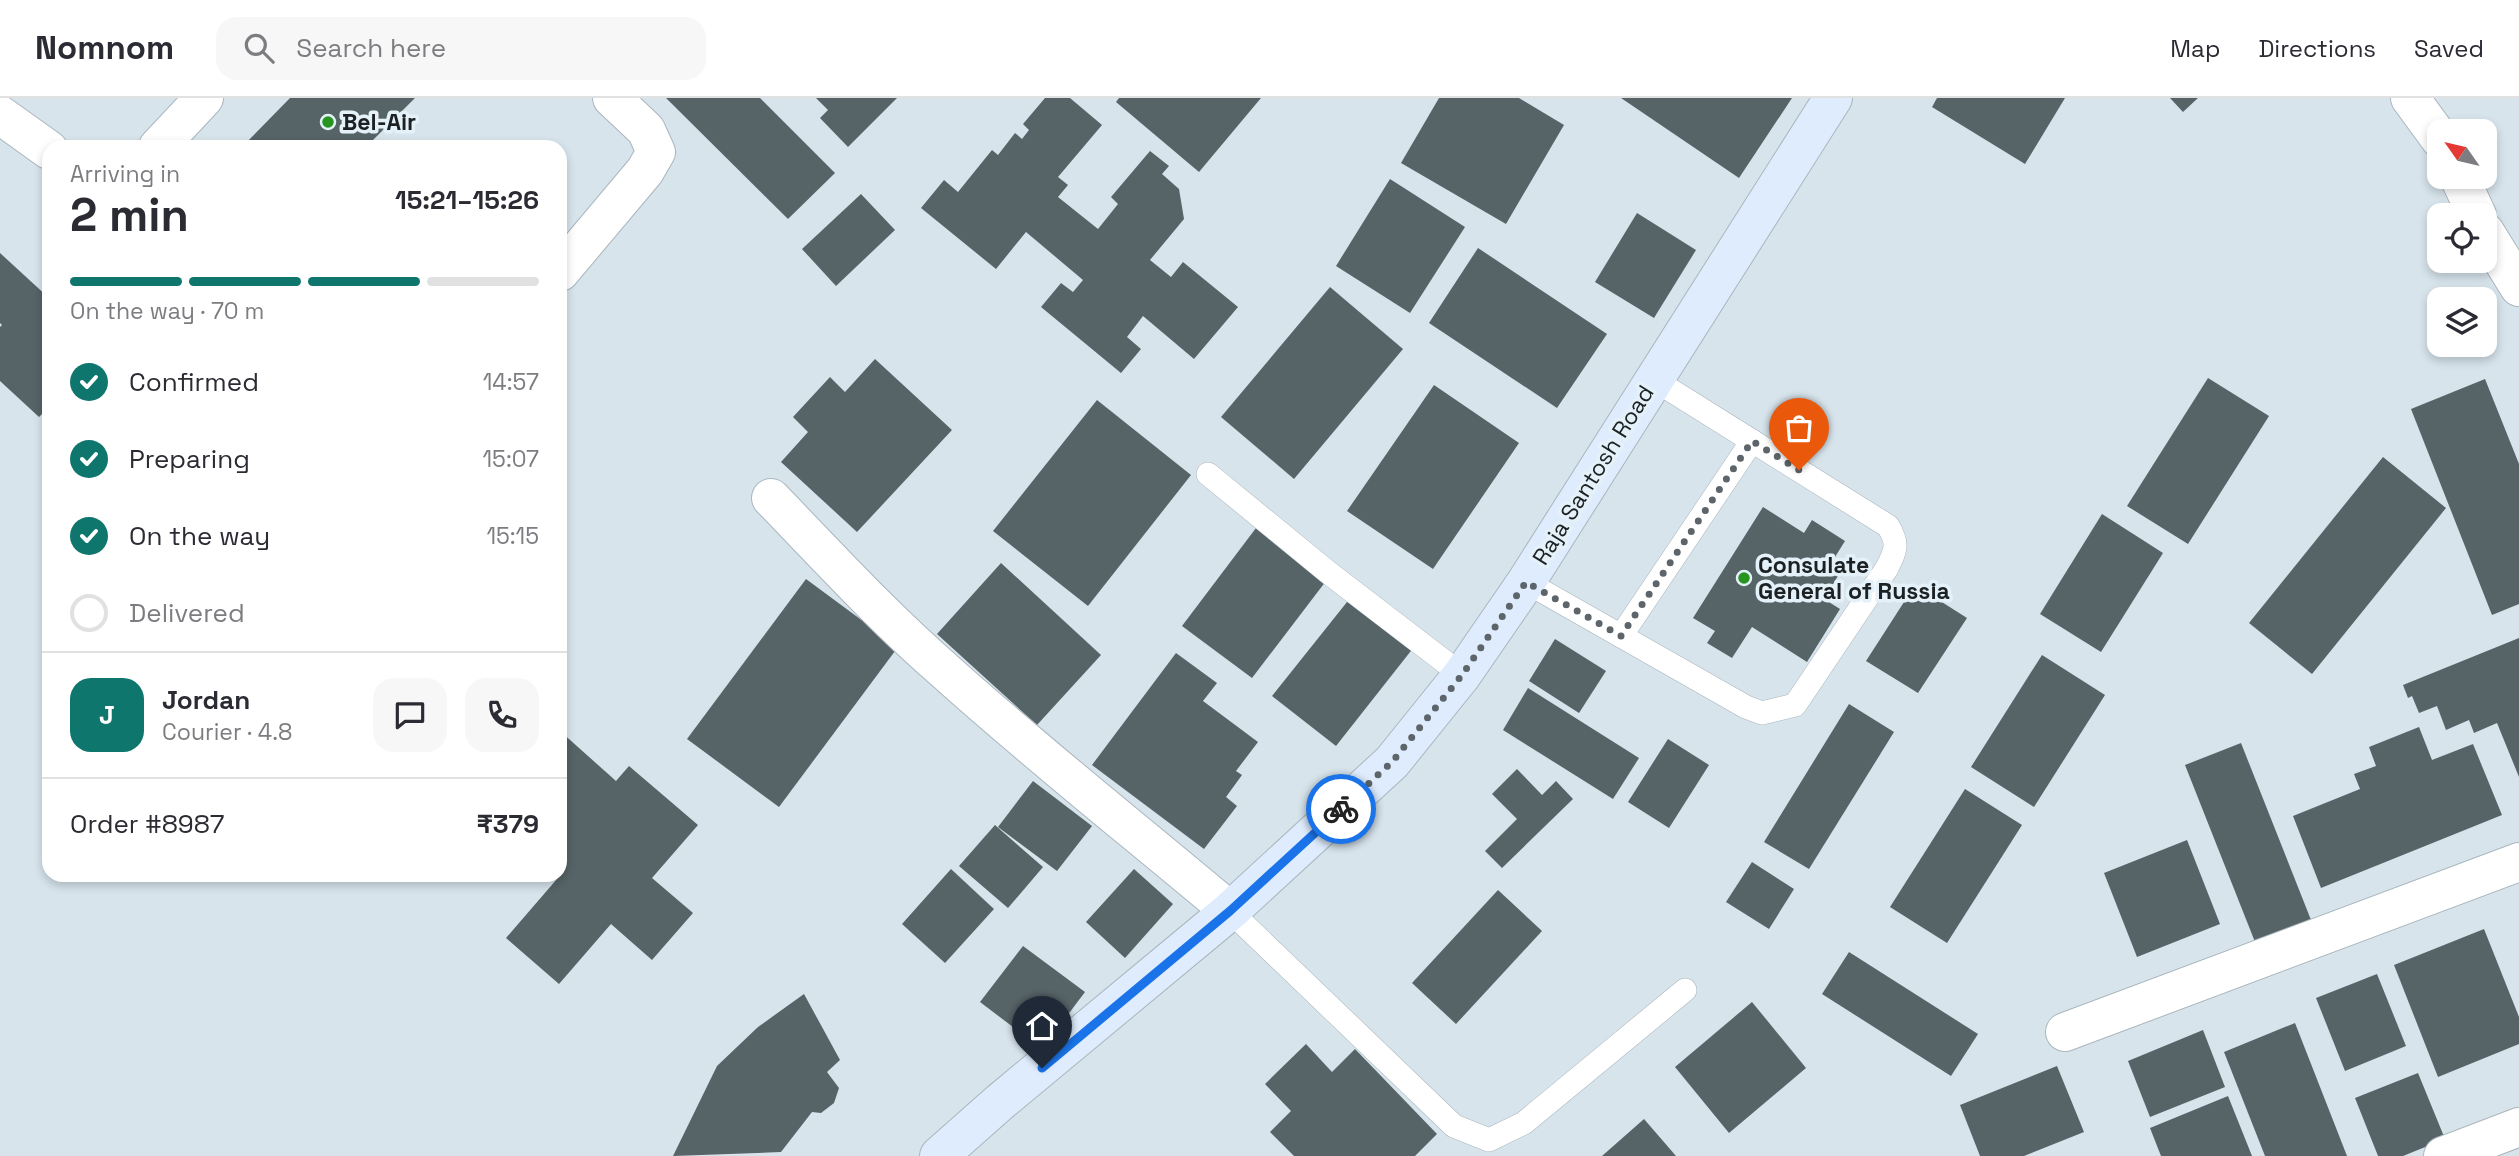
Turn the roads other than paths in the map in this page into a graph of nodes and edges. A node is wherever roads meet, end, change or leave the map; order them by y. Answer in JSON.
{"nodes":[{"id":1,"x":204,"y":98,"type":"edge"},
{"id":2,"x":612,"y":98,"type":"edge"},
{"id":3,"x":1833,"y":98,"type":"edge"},
{"id":4,"x":2410,"y":98,"type":"edge"},
{"id":5,"x":0,"y":115,"type":"edge"},
{"id":6,"x":2427,"y":121,"type":"edge"},
{"id":7,"x":165,"y":140,"type":"edge"},
{"id":8,"x":42,"y":145,"type":"edge"},
{"id":9,"x":2497,"y":251,"type":"edge"},
{"id":10,"x":567,"y":264,"type":"edge"},
{"id":11,"x":2519,"y":287,"type":"edge"},
{"id":12,"x":1653,"y":379,"type":"junction"},
{"id":13,"x":1752,"y":441,"type":"junction"},
{"id":14,"x":1208,"y":474,"type":"dead end"},
{"id":15,"x":771,"y":498,"type":"dead end"},
{"id":16,"x":1526,"y":582,"type":"junction"},
{"id":17,"x":1621,"y":636,"type":"junction"},
{"id":18,"x":1462,"y":675,"type":"junction"},
{"id":19,"x":2519,"y":862,"type":"edge"},
{"id":20,"x":1230,"y":911,"type":"junction"},
{"id":21,"x":1685,"y":990,"type":"dead end"},
{"id":22,"x":2065,"y":1032,"type":"dead end"},
{"id":23,"x":2519,"y":1127,"type":"edge"},
{"id":24,"x":939,"y":1156,"type":"edge"},
{"id":25,"x":2443,"y":1156,"type":"edge"}],
"edges":[{"from":1,"to":7,"type":"street"},
{"from":2,"to":10,"type":"street"},
{"from":3,"to":12,"type":"main road","name":"Raja Santosh Road"},
{"from":4,"to":6,"type":"street"},
{"from":5,"to":8,"type":"street"},
{"from":9,"to":11,"type":"street"},
{"from":12,"to":13,"type":"lane"},
{"from":12,"to":16,"type":"main road","name":"Raja Santosh Road"},
{"from":13,"to":17,"type":"lane"},
{"from":13,"to":17,"type":"lane"},
{"from":14,"to":18,"type":"lane"},
{"from":15,"to":20,"type":"street"},
{"from":16,"to":17,"type":"lane"},
{"from":16,"to":18,"type":"main road","name":"Raja Santosh Road"},
{"from":18,"to":20,"type":"main road","name":"Raja Santosh Road"},
{"from":19,"to":22,"type":"street"},
{"from":20,"to":21,"type":"lane"},
{"from":20,"to":24,"type":"main road","name":"Raja Santosh Road"},
{"from":23,"to":25,"type":"street"}]}
